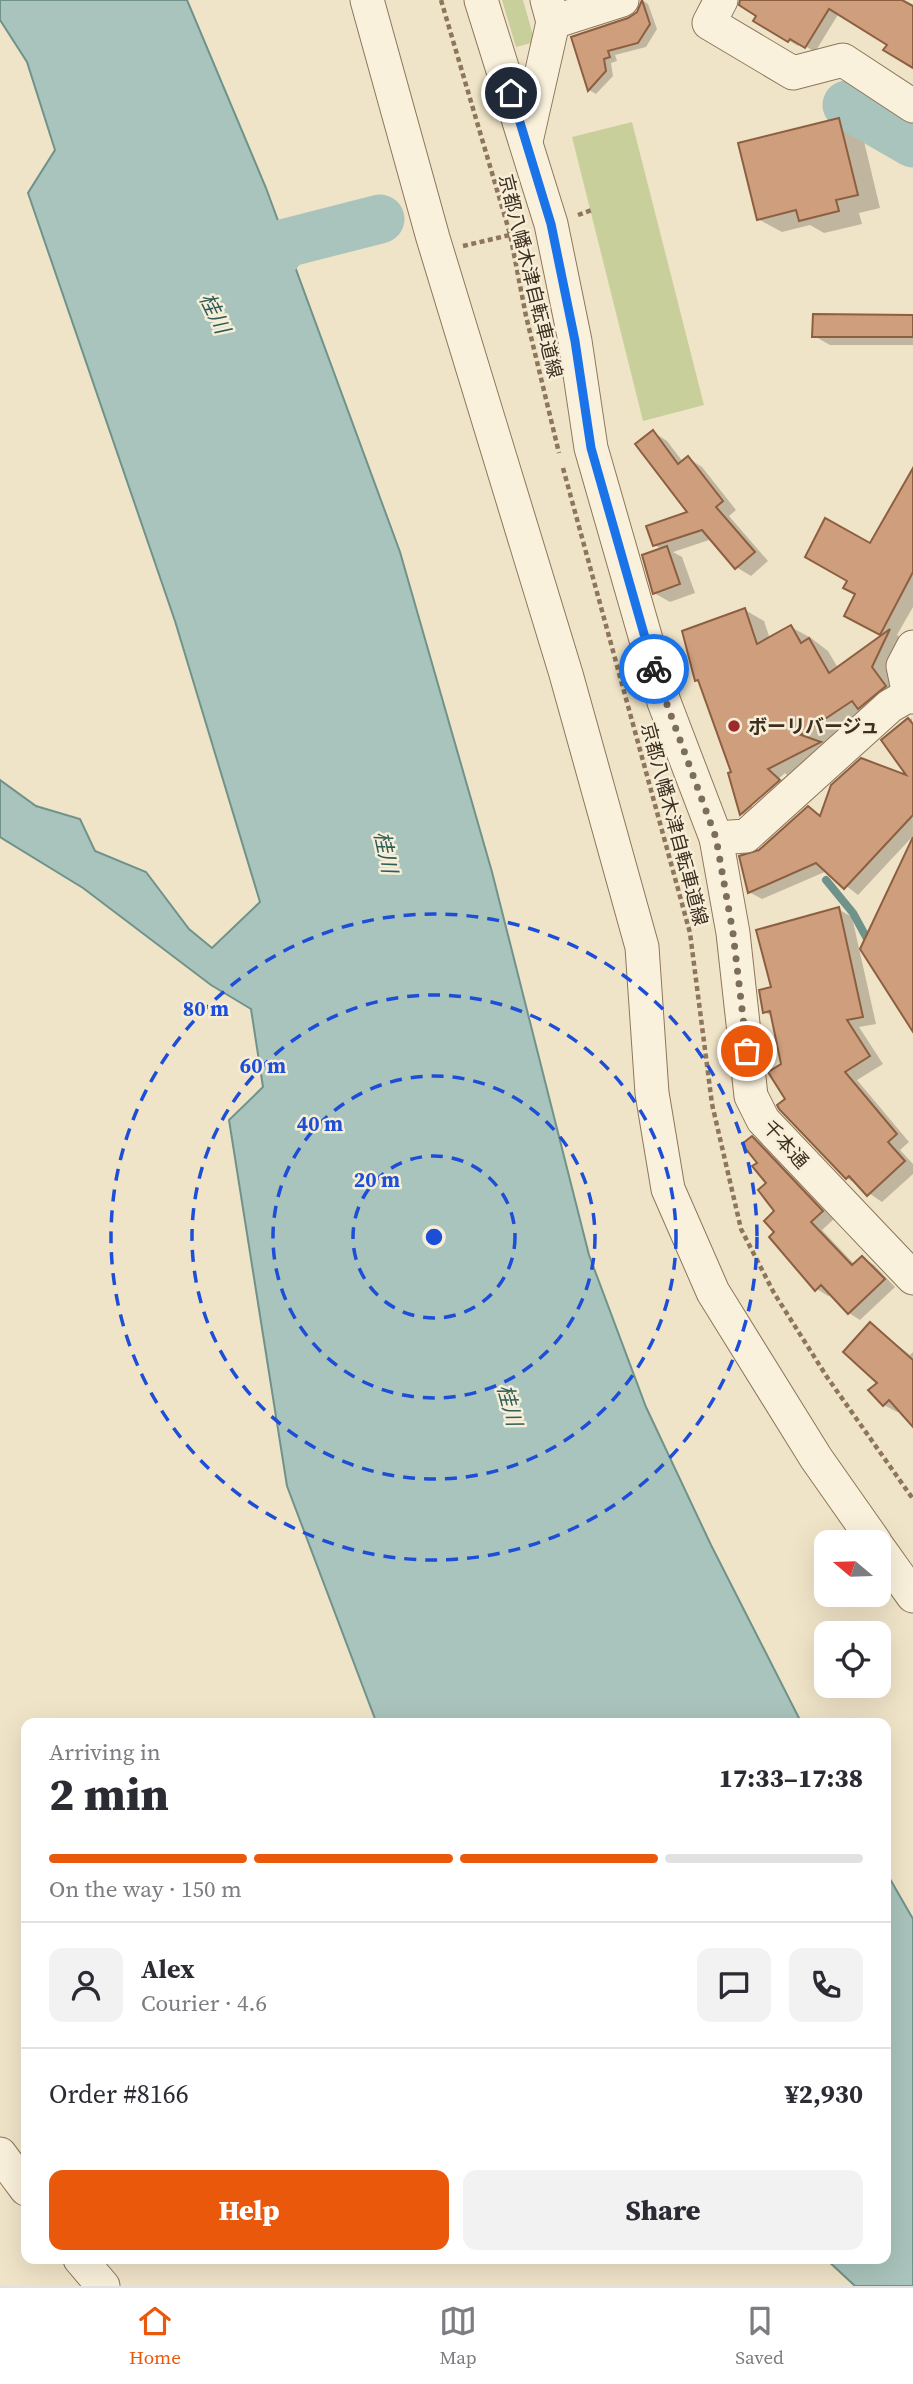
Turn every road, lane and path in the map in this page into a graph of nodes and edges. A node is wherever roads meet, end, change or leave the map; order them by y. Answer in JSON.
{"nodes":[{"id":1,"x":367,"y":0,"type":"edge"},
{"id":2,"x":441,"y":0,"type":"edge"},
{"id":3,"x":481,"y":0,"type":"edge"},
{"id":4,"x":622,"y":0,"type":"edge"},
{"id":5,"x":721,"y":0,"type":"edge"},
{"id":6,"x":550,"y":11,"type":"edge"},
{"id":7,"x":913,"y":106,"type":"edge"},
{"id":8,"x":527,"y":139,"type":"junction"},
{"id":9,"x":510,"y":235,"type":"junction"},
{"id":10,"x":439,"y":252,"type":"junction"},
{"id":11,"x":913,"y":647,"type":"edge"},
{"id":12,"x":911,"y":696,"type":"edge"},
{"id":13,"x":716,"y":838,"type":"junction"},
{"id":14,"x":913,"y":1278,"type":"edge"},
{"id":15,"x":913,"y":1499,"type":"edge"},
{"id":16,"x":867,"y":1530,"type":"edge"},
{"id":17,"x":891,"y":1565,"type":"edge"},
{"id":18,"x":913,"y":1596,"type":"edge"},
{"id":19,"x":0,"y":2154,"type":"edge"},
{"id":20,"x":21,"y":2182,"type":"edge"},
{"id":21,"x":84,"y":2264,"type":"edge"},
{"id":22,"x":103,"y":2286,"type":"edge"}],
"edges":[{"from":1,"to":10,"type":"street"},
{"from":2,"to":9,"type":"path","name":"京都八幡木津自転車道線"},
{"from":3,"to":8,"type":"street","name":"千本通"},
{"from":4,"to":6,"type":"street"},
{"from":5,"to":7,"type":"street"},
{"from":6,"to":8,"type":"street"},
{"from":8,"to":13,"type":"street","name":"千本通"},
{"from":9,"to":10,"type":"path"},
{"from":9,"to":15,"type":"path","name":"京都八幡木津自転車道線"},
{"from":10,"to":16,"type":"street"},
{"from":11,"to":12,"type":"street"},
{"from":12,"to":13,"type":"street"},
{"from":13,"to":14,"type":"street","name":"千本通"},
{"from":17,"to":18,"type":"street"},
{"from":19,"to":20,"type":"street"},
{"from":21,"to":22,"type":"street"}]}
